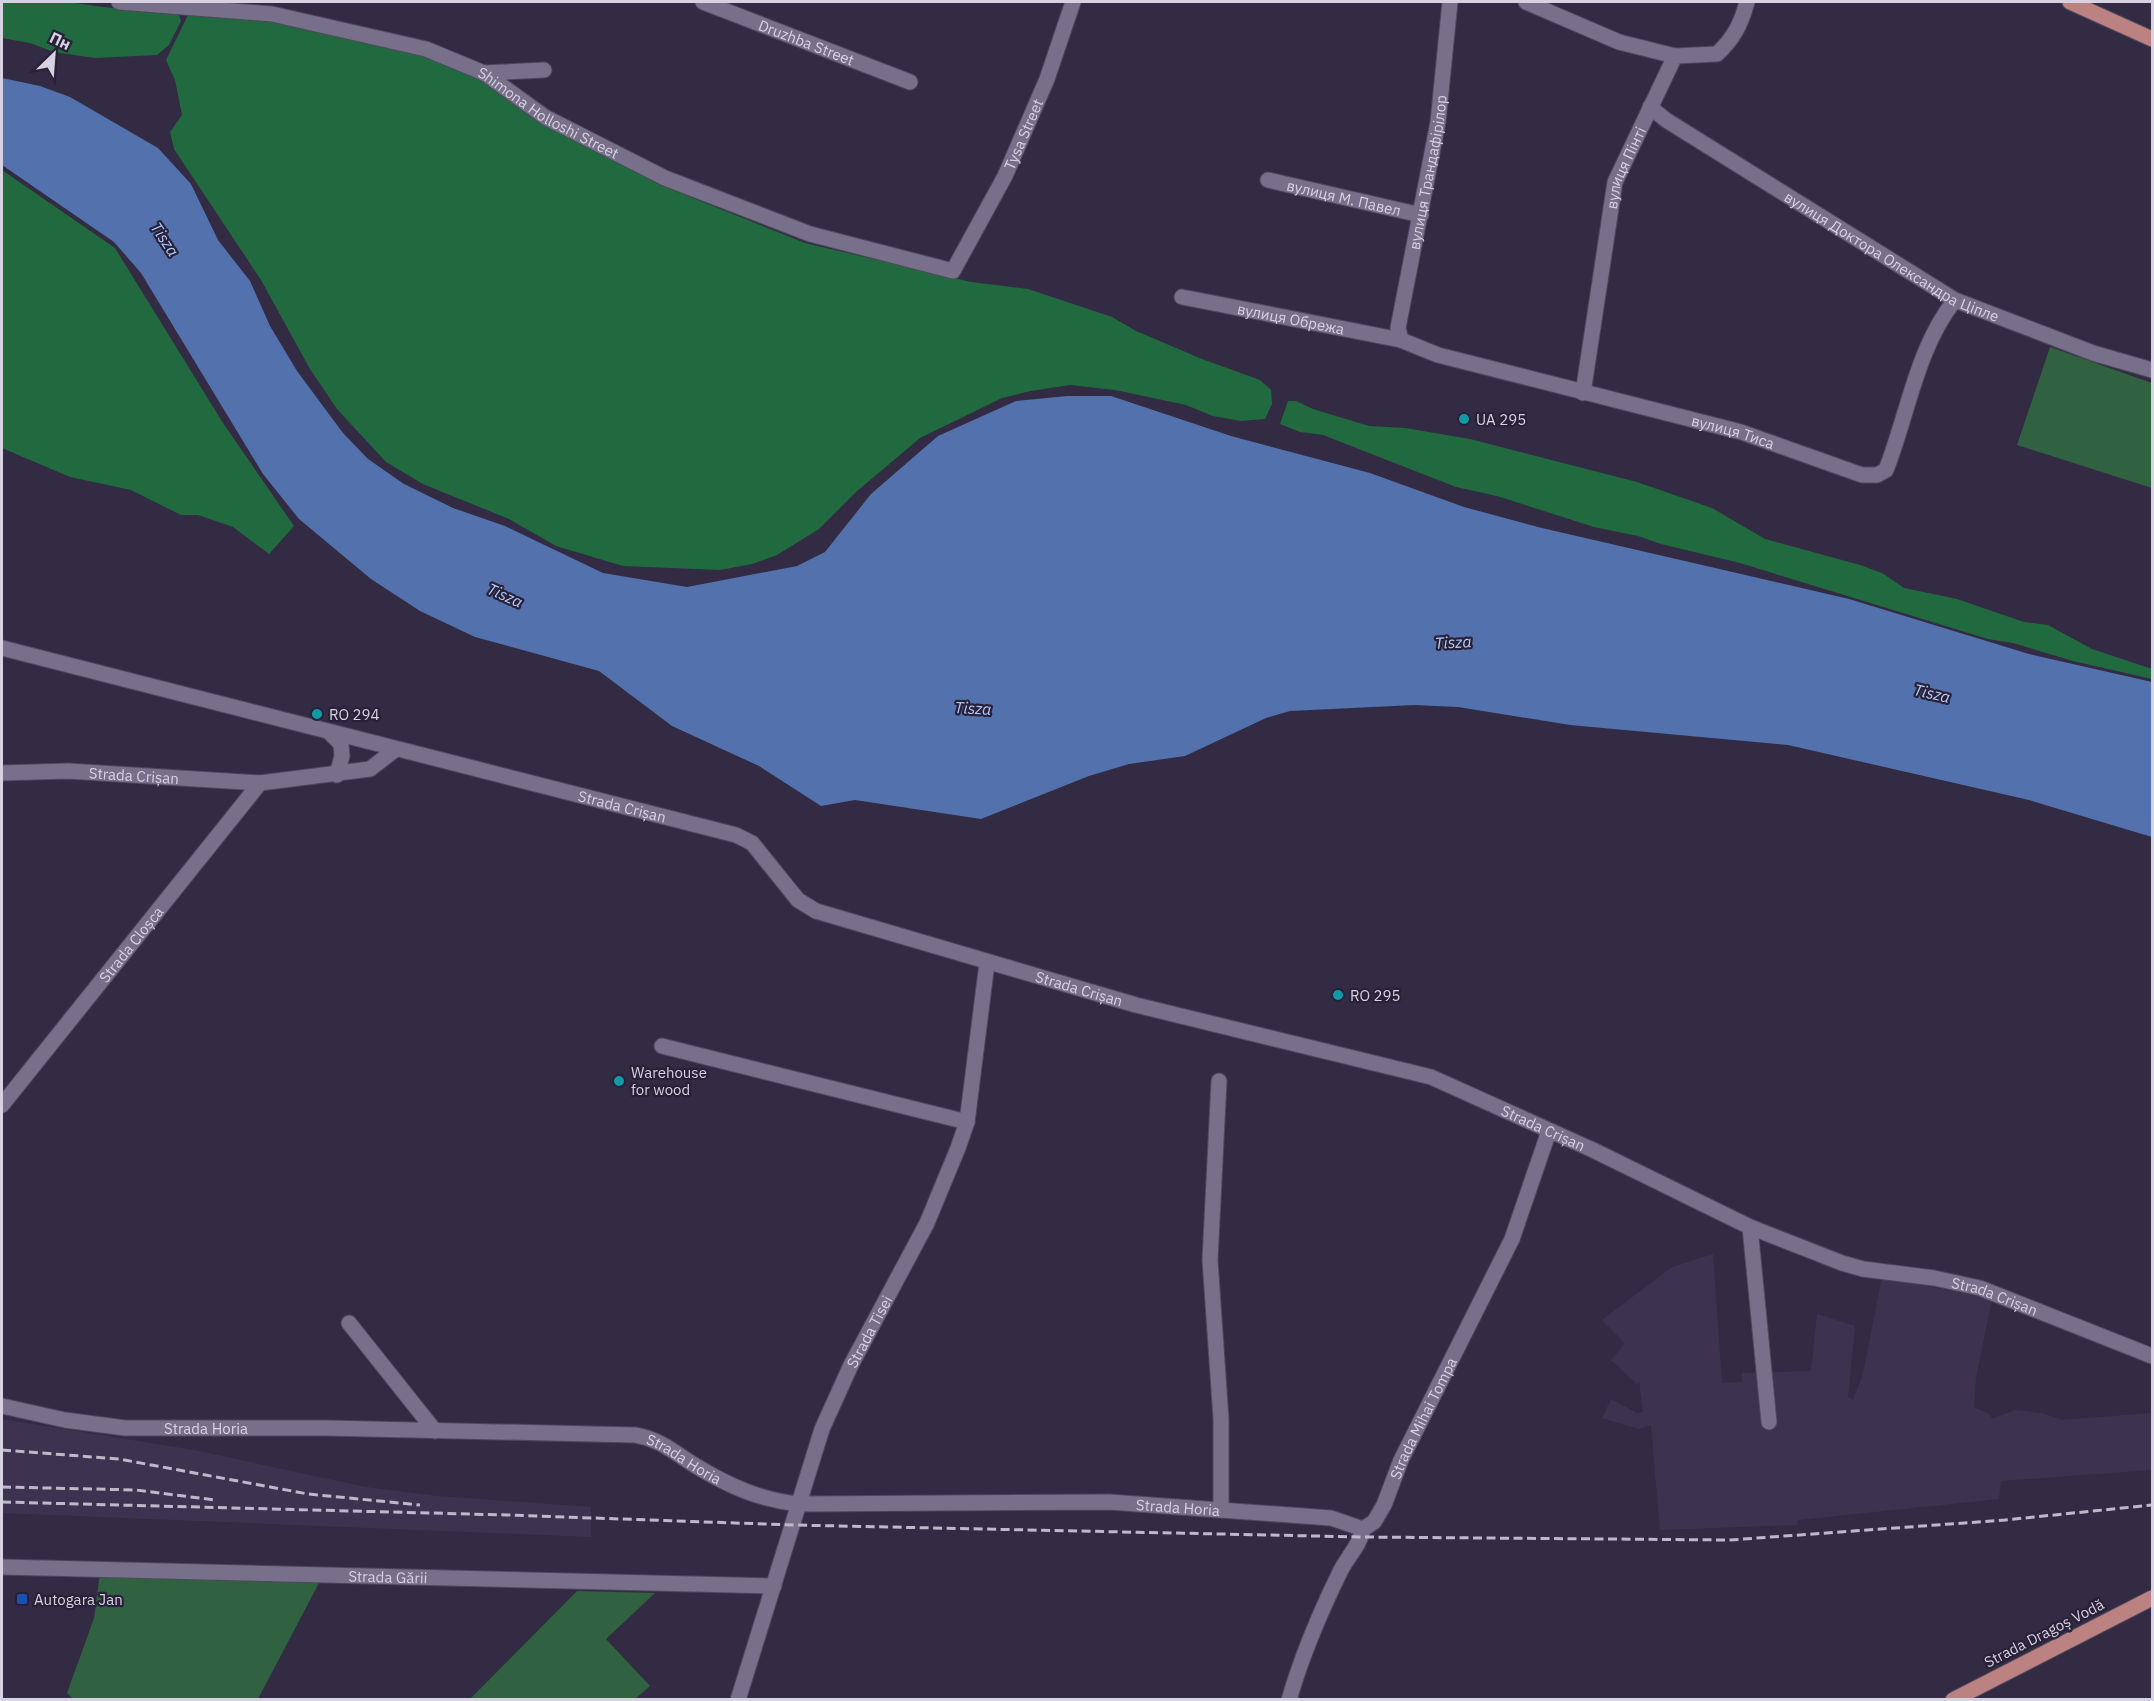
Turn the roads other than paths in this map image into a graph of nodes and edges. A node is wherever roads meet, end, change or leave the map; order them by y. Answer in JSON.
{"nodes":[{"id":1,"x":119,"y":2,"type":"edge"},
{"id":2,"x":703,"y":2,"type":"edge"},
{"id":3,"x":1073,"y":2,"type":"edge"},
{"id":4,"x":1450,"y":2,"type":"edge"},
{"id":5,"x":1526,"y":2,"type":"edge"},
{"id":6,"x":1747,"y":2,"type":"edge"},
{"id":7,"x":2070,"y":2,"type":"edge"},
{"id":8,"x":141,"y":3,"type":"edge"},
{"id":9,"x":2092,"y":6,"type":"edge"},
{"id":10,"x":2152,"y":39,"type":"edge"},
{"id":11,"x":1675,"y":56,"type":"junction"},
{"id":12,"x":544,"y":70,"type":"dead end"},
{"id":13,"x":484,"y":73,"type":"junction"},
{"id":14,"x":910,"y":82,"type":"dead end"},
{"id":15,"x":1650,"y":107,"type":"junction"},
{"id":16,"x":1268,"y":180,"type":"dead end"},
{"id":17,"x":1420,"y":215,"type":"junction"},
{"id":18,"x":960,"y":261,"type":"joint"},
{"id":19,"x":1182,"y":297,"type":"dead end"},
{"id":20,"x":1955,"y":300,"type":"junction"},
{"id":21,"x":1401,"y":340,"type":"junction"},
{"id":22,"x":2152,"y":370,"type":"edge"},
{"id":23,"x":1583,"y":393,"type":"junction"},
{"id":24,"x":2,"y":648,"type":"edge"},
{"id":25,"x":329,"y":732,"type":"junction"},
{"id":26,"x":396,"y":749,"type":"junction"},
{"id":27,"x":2,"y":773,"type":"edge"},
{"id":28,"x":337,"y":775,"type":"junction"},
{"id":29,"x":260,"y":783,"type":"junction"},
{"id":30,"x":987,"y":963,"type":"junction"},
{"id":31,"x":662,"y":1046,"type":"dead end"},
{"id":32,"x":1219,"y":1081,"type":"dead end"},
{"id":33,"x":2,"y":1105,"type":"edge"},
{"id":34,"x":967,"y":1122,"type":"junction"},
{"id":35,"x":1549,"y":1131,"type":"junction"},
{"id":36,"x":1749,"y":1227,"type":"junction"},
{"id":37,"x":349,"y":1323,"type":"dead end"},
{"id":38,"x":2152,"y":1356,"type":"edge"},
{"id":39,"x":2,"y":1406,"type":"edge"},
{"id":40,"x":1769,"y":1422,"type":"dead end"},
{"id":41,"x":435,"y":1431,"type":"junction"},
{"id":42,"x":799,"y":1503,"type":"junction"},
{"id":43,"x":1221,"y":1510,"type":"junction"},
{"id":44,"x":1363,"y":1529,"type":"junction"},
{"id":45,"x":2,"y":1567,"type":"edge"},
{"id":46,"x":774,"y":1586,"type":"junction"},
{"id":47,"x":2152,"y":1598,"type":"edge"},
{"id":48,"x":738,"y":1700,"type":"edge"},
{"id":49,"x":1289,"y":1700,"type":"edge"},
{"id":50,"x":1953,"y":1700,"type":"edge"}],
"edges":[{"from":1,"to":8,"type":"street","name":"Shimona Holloshi Street"},
{"from":2,"to":14,"type":"street","name":"Druzhba Street"},
{"from":3,"to":18,"type":"street","name":"Tysa Street"},
{"from":4,"to":17,"type":"street","name":"вулиця Трандафірілор"},
{"from":5,"to":11,"type":"street"},
{"from":6,"to":11,"type":"street"},
{"from":7,"to":9,"type":"main road"},
{"from":8,"to":13,"type":"street","name":"Shimona Holloshi Street"},
{"from":9,"to":10,"type":"main road"},
{"from":11,"to":15,"type":"street","name":"вулиця Пінті"},
{"from":12,"to":13,"type":"street"},
{"from":13,"to":18,"type":"street","name":"Shimona Holloshi Street"},
{"from":15,"to":20,"type":"street","name":"вулиця Доктора Олександра Ціпле"},
{"from":15,"to":23,"type":"street","name":"вулиця Пінті"},
{"from":16,"to":17,"type":"street","name":"вулиця М. Павел"},
{"from":17,"to":21,"type":"street","name":"вулиця Трандафірілор"},
{"from":19,"to":21,"type":"street","name":"вулиця Обрежа"},
{"from":20,"to":22,"type":"street","name":"вулиця Доктора Олександра Ціпле"},
{"from":20,"to":23,"type":"street","name":"вулиця Тиса"},
{"from":21,"to":23,"type":"street","name":"вулиця Тиса"},
{"from":24,"to":25,"type":"street"},
{"from":25,"to":26,"type":"street"},
{"from":25,"to":28,"type":"street"},
{"from":26,"to":28,"type":"street","name":"Strada Crișan"},
{"from":26,"to":30,"type":"street","name":"Strada Crișan"},
{"from":27,"to":29,"type":"street","name":"Strada Crișan"},
{"from":28,"to":29,"type":"street","name":"Strada Crișan"},
{"from":29,"to":33,"type":"street","name":"Strada Cloșca"},
{"from":30,"to":34,"type":"street","name":"Strada Tisei"},
{"from":30,"to":35,"type":"street","name":"Strada Crișan"},
{"from":31,"to":34,"type":"street"},
{"from":32,"to":43,"type":"street"},
{"from":34,"to":42,"type":"street","name":"Strada Tisei"},
{"from":35,"to":36,"type":"street","name":"Strada Crișan"},
{"from":35,"to":44,"type":"street","name":"Strada Mihai Tompa"},
{"from":36,"to":38,"type":"street","name":"Strada Crișan"},
{"from":36,"to":40,"type":"street"},
{"from":37,"to":41,"type":"street"},
{"from":39,"to":41,"type":"street","name":"Strada Horia"},
{"from":41,"to":42,"type":"street","name":"Strada Horia"},
{"from":42,"to":43,"type":"street","name":"Strada Horia"},
{"from":42,"to":46,"type":"street","name":"Strada Tisei"},
{"from":43,"to":44,"type":"street","name":"Strada Horia"},
{"from":44,"to":49,"type":"street","name":"Strada Mihai Tompa"},
{"from":45,"to":46,"type":"street","name":"Strada Gării"},
{"from":46,"to":48,"type":"street","name":"Strada Tisei"},
{"from":47,"to":50,"type":"main road","name":"Strada Dragoș Vodă"}]}
